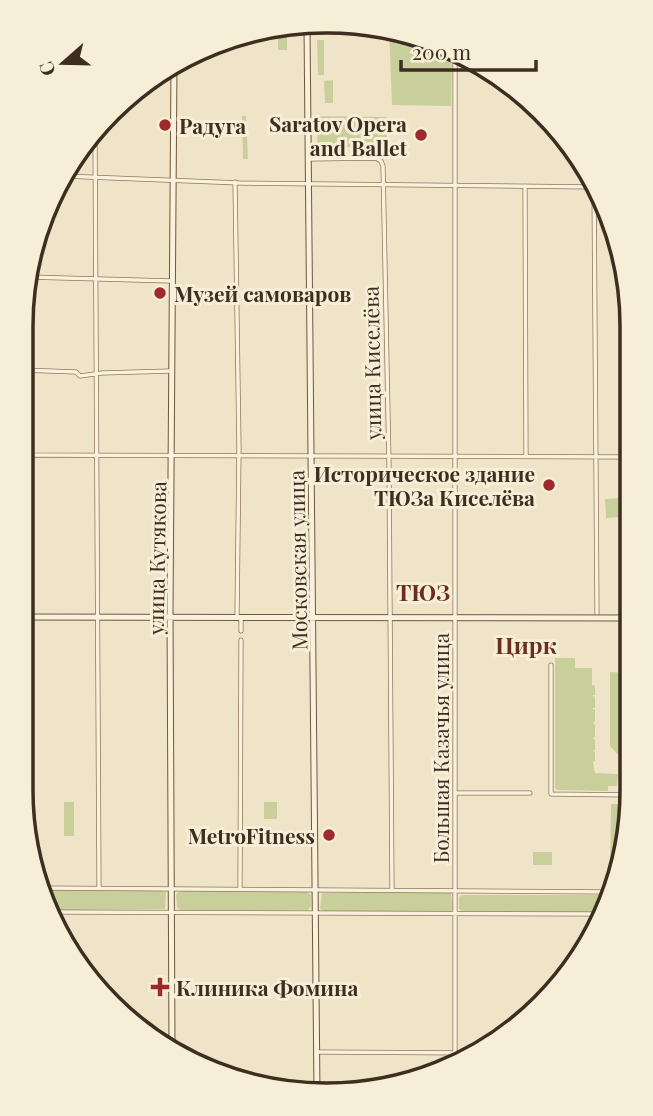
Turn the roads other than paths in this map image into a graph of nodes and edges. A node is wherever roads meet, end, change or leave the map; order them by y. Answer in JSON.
{"nodes":[{"id":1,"x":307,"y":34,"type":"edge"},
{"id":2,"x":455,"y":63,"type":"edge"},
{"id":3,"x":174,"y":77,"type":"edge"},
{"id":4,"x":95,"y":146,"type":"edge"},
{"id":5,"x":308,"y":159,"type":"junction"},
{"id":6,"x":75,"y":177,"type":"edge"},
{"id":7,"x":96,"y":178,"type":"junction"},
{"id":8,"x":174,"y":181,"type":"junction"},
{"id":9,"x":235,"y":182,"type":"junction"},
{"id":10,"x":309,"y":183,"type":"junction"},
{"id":11,"x":383,"y":184,"type":"junction"},
{"id":12,"x":456,"y":185,"type":"junction"},
{"id":13,"x":525,"y":186,"type":"junction"},
{"id":14,"x":584,"y":186,"type":"edge"},
{"id":15,"x":594,"y":207,"type":"edge"},
{"id":16,"x":38,"y":277,"type":"edge"},
{"id":17,"x":96,"y":279,"type":"junction"},
{"id":18,"x":173,"y":281,"type":"junction"},
{"id":19,"x":33,"y":370,"type":"edge"},
{"id":20,"x":173,"y":371,"type":"junction"},
{"id":21,"x":97,"y":373,"type":"junction"},
{"id":22,"x":33,"y":455,"type":"edge"},
{"id":23,"x":97,"y":455,"type":"junction"},
{"id":24,"x":312,"y":455,"type":"junction"},
{"id":25,"x":388,"y":455,"type":"junction"},
{"id":26,"x":172,"y":456,"type":"junction"},
{"id":27,"x":239,"y":456,"type":"junction"},
{"id":28,"x":456,"y":456,"type":"junction"},
{"id":29,"x":526,"y":456,"type":"junction"},
{"id":30,"x":596,"y":457,"type":"junction"},
{"id":31,"x":620,"y":457,"type":"edge"},
{"id":32,"x":597,"y":613,"type":"dead end"},
{"id":33,"x":33,"y":617,"type":"edge"},
{"id":34,"x":97,"y":617,"type":"junction"},
{"id":35,"x":170,"y":617,"type":"junction"},
{"id":36,"x":239,"y":617,"type":"junction"},
{"id":37,"x":313,"y":617,"type":"junction"},
{"id":38,"x":390,"y":617,"type":"junction"},
{"id":39,"x":457,"y":618,"type":"junction"},
{"id":40,"x":620,"y":618,"type":"edge"},
{"id":41,"x":241,"y":631,"type":"dead end"},
{"id":42,"x":241,"y":640,"type":"dead end"},
{"id":43,"x":551,"y":665,"type":"dead end"},
{"id":44,"x":455,"y":793,"type":"junction"},
{"id":45,"x":530,"y":793,"type":"dead end"},
{"id":46,"x":620,"y":795,"type":"edge"},
{"id":47,"x":51,"y":888,"type":"edge"},
{"id":48,"x":99,"y":888,"type":"junction"},
{"id":49,"x":172,"y":889,"type":"junction"},
{"id":50,"x":240,"y":889,"type":"junction"},
{"id":51,"x":315,"y":890,"type":"junction"},
{"id":52,"x":392,"y":890,"type":"junction"},
{"id":53,"x":456,"y":892,"type":"junction"},
{"id":54,"x":601,"y":892,"type":"edge"},
{"id":55,"x":60,"y":912,"type":"edge"},
{"id":56,"x":171,"y":913,"type":"junction"},
{"id":57,"x":316,"y":913,"type":"junction"},
{"id":58,"x":456,"y":913,"type":"junction"},
{"id":59,"x":592,"y":915,"type":"edge"},
{"id":60,"x":172,"y":1038,"type":"edge"},
{"id":61,"x":317,"y":1052,"type":"junction"},
{"id":62,"x":455,"y":1053,"type":"joint"},
{"id":63,"x":317,"y":1083,"type":"edge"}],
"edges":[{"from":1,"to":5,"type":"street","name":"Московская улица"},
{"from":2,"to":12,"type":"street","name":"Большая Казачья улица"},
{"from":3,"to":8,"type":"street","name":"улица Кутякова"},
{"from":4,"to":7,"type":"street"},
{"from":5,"to":10,"type":"street","name":"Московская улица"},
{"from":5,"to":11,"type":"street","name":"улица Киселёва"},
{"from":6,"to":7,"type":"street"},
{"from":7,"to":8,"type":"street"},
{"from":7,"to":17,"type":"street"},
{"from":8,"to":9,"type":"street"},
{"from":8,"to":18,"type":"street","name":"улица Кутякова"},
{"from":9,"to":10,"type":"street"},
{"from":9,"to":27,"type":"street"},
{"from":10,"to":11,"type":"street"},
{"from":10,"to":24,"type":"street","name":"Московская улица"},
{"from":11,"to":12,"type":"street"},
{"from":11,"to":25,"type":"street","name":"улица Киселёва"},
{"from":12,"to":13,"type":"street"},
{"from":12,"to":28,"type":"street","name":"Большая Казачья улица"},
{"from":13,"to":14,"type":"street"},
{"from":13,"to":29,"type":"street"},
{"from":15,"to":30,"type":"street"},
{"from":16,"to":17,"type":"street"},
{"from":17,"to":18,"type":"street"},
{"from":17,"to":21,"type":"street"},
{"from":18,"to":20,"type":"street","name":"улица Кутякова"},
{"from":19,"to":21,"type":"street"},
{"from":20,"to":21,"type":"street"},
{"from":20,"to":26,"type":"street","name":"улица Кутякова"},
{"from":21,"to":23,"type":"street"},
{"from":22,"to":23,"type":"street"},
{"from":23,"to":26,"type":"street"},
{"from":23,"to":34,"type":"street"},
{"from":24,"to":25,"type":"street"},
{"from":24,"to":27,"type":"street"},
{"from":24,"to":37,"type":"street","name":"Московская улица"},
{"from":25,"to":28,"type":"street"},
{"from":25,"to":38,"type":"street","name":"улица Киселёва"},
{"from":26,"to":27,"type":"street"},
{"from":26,"to":35,"type":"street","name":"улица Кутякова"},
{"from":27,"to":36,"type":"street"},
{"from":28,"to":29,"type":"street"},
{"from":28,"to":39,"type":"street","name":"Большая Казачья улица"},
{"from":29,"to":30,"type":"street"},
{"from":30,"to":31,"type":"street"},
{"from":30,"to":32,"type":"street"},
{"from":33,"to":34,"type":"street"},
{"from":34,"to":35,"type":"street"},
{"from":34,"to":48,"type":"street"},
{"from":35,"to":36,"type":"street"},
{"from":35,"to":49,"type":"street","name":"улица Кутякова"},
{"from":36,"to":37,"type":"street"},
{"from":36,"to":41,"type":"street"},
{"from":37,"to":38,"type":"street"},
{"from":37,"to":51,"type":"street","name":"Московская улица"},
{"from":38,"to":39,"type":"street"},
{"from":38,"to":52,"type":"street","name":"улица Киселёва"},
{"from":39,"to":40,"type":"street"},
{"from":39,"to":44,"type":"street","name":"Большая Казачья улица"},
{"from":42,"to":50,"type":"street"},
{"from":43,"to":46,"type":"street"},
{"from":44,"to":45,"type":"street"},
{"from":44,"to":53,"type":"street","name":"Большая Казачья улица"},
{"from":47,"to":48,"type":"street"},
{"from":48,"to":49,"type":"street"},
{"from":49,"to":50,"type":"street"},
{"from":49,"to":56,"type":"street","name":"улица Кутякова"},
{"from":50,"to":51,"type":"street"},
{"from":51,"to":52,"type":"street"},
{"from":51,"to":57,"type":"street","name":"Московская улица"},
{"from":52,"to":53,"type":"street"},
{"from":53,"to":54,"type":"street"},
{"from":53,"to":58,"type":"street","name":"Большая Казачья улица"},
{"from":55,"to":56,"type":"street"},
{"from":56,"to":57,"type":"street"},
{"from":56,"to":60,"type":"street","name":"улица Кутякова"},
{"from":57,"to":58,"type":"street"},
{"from":57,"to":61,"type":"street","name":"Московская улица"},
{"from":58,"to":59,"type":"street"},
{"from":58,"to":62,"type":"street","name":"Большая Казачья улица"},
{"from":61,"to":62,"type":"street"},
{"from":61,"to":63,"type":"street","name":"Московская улица"}]}
